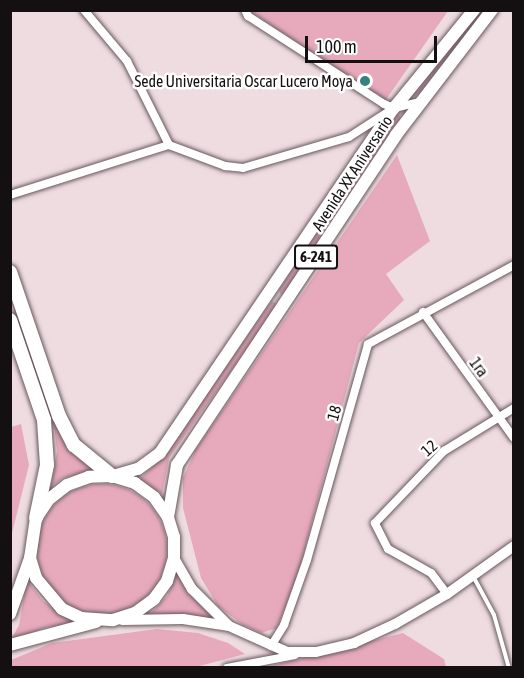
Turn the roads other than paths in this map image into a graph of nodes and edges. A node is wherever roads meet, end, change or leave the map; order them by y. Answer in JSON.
{"nodes":[{"id":1,"x":84,"y":10,"type":"edge"},
{"id":2,"x":245,"y":10,"type":"edge"},
{"id":3,"x":474,"y":10,"type":"edge"},
{"id":4,"x":492,"y":10,"type":"edge"},
{"id":5,"x":419,"y":102,"type":"junction"},
{"id":6,"x":394,"y":108,"type":"junction"},
{"id":7,"x":169,"y":145,"type":"junction"},
{"id":8,"x":10,"y":195,"type":"edge"},
{"id":9,"x":513,"y":265,"type":"edge"},
{"id":10,"x":10,"y":272,"type":"edge"},
{"id":11,"x":423,"y":312,"type":"junction"},
{"id":12,"x":10,"y":321,"type":"edge"},
{"id":13,"x":513,"y":408,"type":"edge"},
{"id":14,"x":499,"y":418,"type":"junction"},
{"id":15,"x":513,"y":438,"type":"edge"},
{"id":16,"x":112,"y":476,"type":"junction"},
{"id":17,"x":168,"y":517,"type":"junction"},
{"id":18,"x":36,"y":518,"type":"junction"},
{"id":19,"x":513,"y":546,"type":"edge"},
{"id":20,"x":30,"y":558,"type":"junction"},
{"id":21,"x":174,"y":558,"type":"junction"},
{"id":22,"x":472,"y":575,"type":"junction"},
{"id":23,"x":447,"y":594,"type":"junction"},
{"id":24,"x":10,"y":614,"type":"edge"},
{"id":25,"x":107,"y":620,"type":"junction"},
{"id":26,"x":230,"y":626,"type":"junction"},
{"id":27,"x":10,"y":645,"type":"edge"},
{"id":28,"x":271,"y":646,"type":"junction"},
{"id":29,"x":300,"y":654,"type":"junction"},
{"id":30,"x":227,"y":668,"type":"edge"},
{"id":31,"x":509,"y":668,"type":"edge"}],
"edges":[{"from":1,"to":7,"type":"street"},
{"from":2,"to":6,"type":"street"},
{"from":3,"to":6,"type":"main road","name":"Avenida XX Aniversario","number":"6-241"},
{"from":4,"to":5,"type":"main road","name":"Avenida XX Aniversario","number":"6-241"},
{"from":5,"to":6,"type":"street"},
{"from":5,"to":17,"type":"main road","name":"Avenida XX Aniversario","number":"6-241"},
{"from":6,"to":7,"type":"street"},
{"from":6,"to":16,"type":"main road","name":"Avenida XX Aniversario","number":"6-241"},
{"from":7,"to":8,"type":"street"},
{"from":9,"to":11,"type":"street","name":"18"},
{"from":10,"to":16,"type":"highway"},
{"from":11,"to":14,"type":"street","name":"1ra"},
{"from":11,"to":28,"type":"street","name":"18"},
{"from":12,"to":18,"type":"highway"},
{"from":13,"to":14,"type":"street","name":"12"},
{"from":14,"to":15,"type":"street","name":"1ra"},
{"from":14,"to":23,"type":"street","name":"12"},
{"from":16,"to":17,"type":"main road","number":"6-241"},
{"from":16,"to":18,"type":"main road","number":"6-241"},
{"from":17,"to":21,"type":"main road","number":"6-241"},
{"from":18,"to":20,"type":"main road","number":"6-241"},
{"from":19,"to":22,"type":"main road"},
{"from":20,"to":24,"type":"main road","number":"6-241"},
{"from":20,"to":25,"type":"main road"},
{"from":21,"to":25,"type":"main road","number":"6-241"},
{"from":21,"to":26,"type":"main road"},
{"from":22,"to":23,"type":"main road"},
{"from":22,"to":31,"type":"lane"},
{"from":23,"to":29,"type":"main road"},
{"from":25,"to":26,"type":"main road"},
{"from":25,"to":27,"type":"main road","number":"6-241"},
{"from":26,"to":28,"type":"main road"},
{"from":28,"to":29,"type":"main road"},
{"from":29,"to":30,"type":"street"}]}
